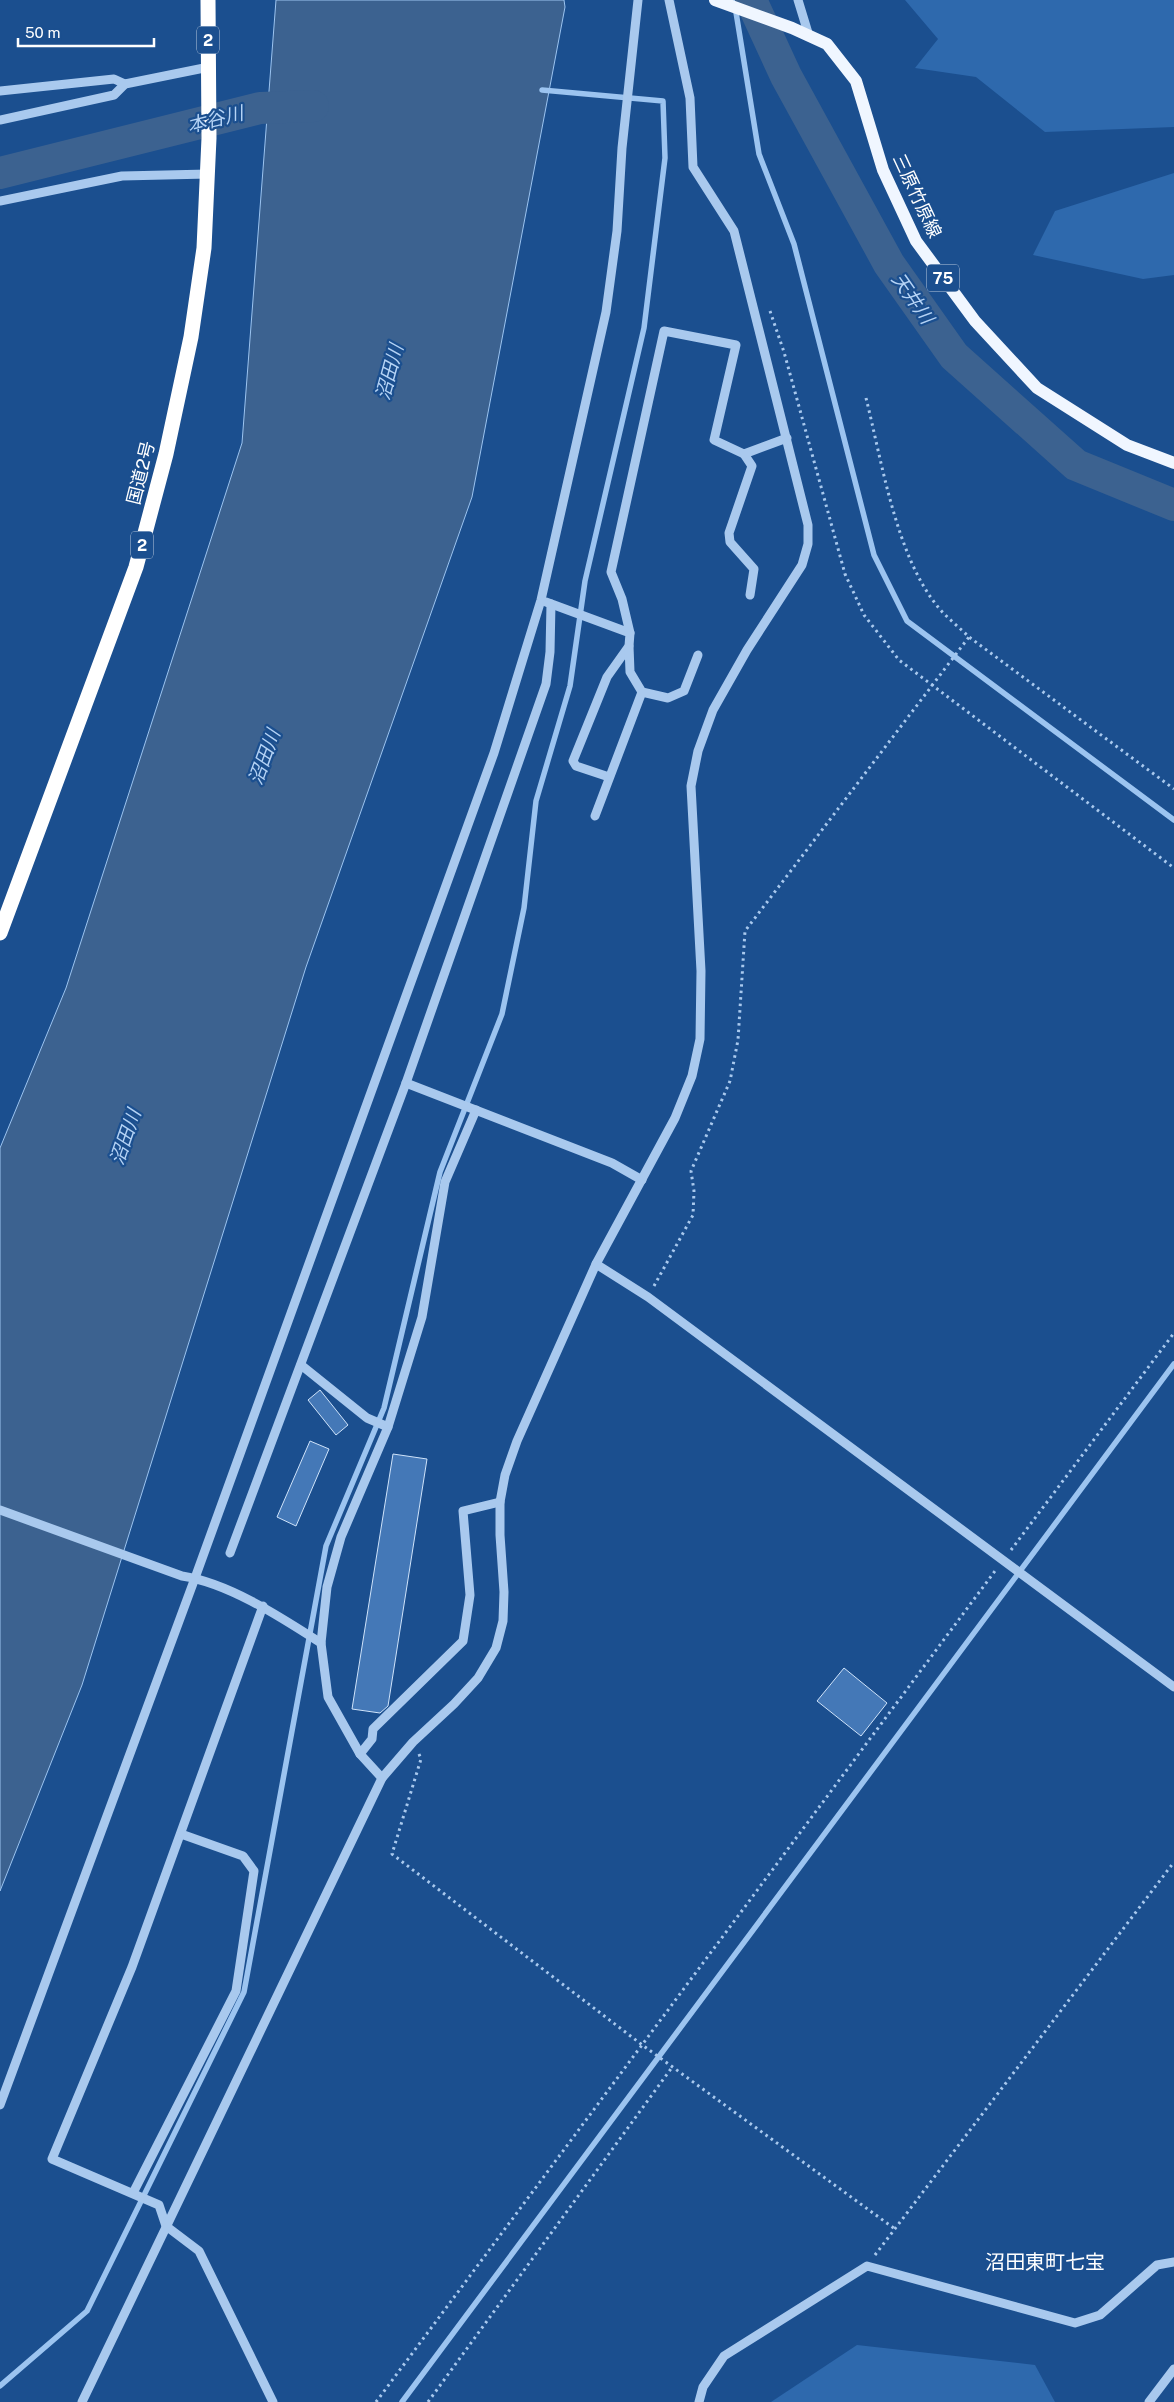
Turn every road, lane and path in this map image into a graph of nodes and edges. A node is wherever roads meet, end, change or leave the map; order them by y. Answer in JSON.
{"nodes":[{"id":1,"x":208,"y":0,"type":"edge"},
{"id":2,"x":638,"y":0,"type":"edge"},
{"id":3,"x":668,"y":0,"type":"edge"},
{"id":4,"x":715,"y":0,"type":"edge"},
{"id":5,"x":798,"y":0,"type":"edge"},
{"id":6,"x":809,"y":36,"type":"junction"},
{"id":7,"x":209,"y":73,"type":"junction"},
{"id":8,"x":125,"y":84,"type":"junction"},
{"id":9,"x":0,"y":91,"type":"edge"},
{"id":10,"x":0,"y":120,"type":"edge"},
{"id":11,"x":208,"y":174,"type":"junction"},
{"id":12,"x":0,"y":201,"type":"edge"},
{"id":13,"x":768,"y":307,"type":"dead end"},
{"id":14,"x":866,"y":398,"type":"dead end"},
{"id":15,"x":787,"y":438,"type":"junction"},
{"id":16,"x":744,"y":454,"type":"junction"},
{"id":17,"x":1174,"y":463,"type":"edge"},
{"id":18,"x":750,"y":595,"type":"dead end"},
{"id":19,"x":541,"y":600,"type":"junction"},
{"id":20,"x":550,"y":604,"type":"junction"},
{"id":21,"x":630,"y":633,"type":"junction"},
{"id":22,"x":969,"y":637,"type":"junction"},
{"id":23,"x":630,"y":646,"type":"junction"},
{"id":24,"x":698,"y":655,"type":"dead end"},
{"id":25,"x":931,"y":684,"type":"junction"},
{"id":26,"x":642,"y":692,"type":"junction"},
{"id":27,"x":609,"y":777,"type":"junction"},
{"id":28,"x":1174,"y":789,"type":"edge"},
{"id":29,"x":596,"y":816,"type":"dead end"},
{"id":30,"x":1174,"y":868,"type":"edge"},
{"id":31,"x":0,"y":933,"type":"edge"},
{"id":32,"x":406,"y":1083,"type":"junction"},
{"id":33,"x":476,"y":1110,"type":"junction"},
{"id":34,"x":642,"y":1180,"type":"junction"},
{"id":35,"x":596,"y":1264,"type":"junction"},
{"id":36,"x":648,"y":1297,"type":"junction"},
{"id":37,"x":1174,"y":1332,"type":"edge"},
{"id":38,"x":301,"y":1365,"type":"junction"},
{"id":39,"x":388,"y":1427,"type":"junction"},
{"id":40,"x":500,"y":1502,"type":"junction"},
{"id":41,"x":0,"y":1510,"type":"edge"},
{"id":42,"x":230,"y":1553,"type":"dead end"},
{"id":43,"x":1004,"y":1560,"type":"junction"},
{"id":44,"x":194,"y":1578,"type":"junction"},
{"id":45,"x":263,"y":1606,"type":"junction"},
{"id":46,"x":321,"y":1643,"type":"junction"},
{"id":47,"x":1174,"y":1687,"type":"edge"},
{"id":48,"x":413,"y":1742,"type":"junction"},
{"id":49,"x":360,"y":1754,"type":"junction"},
{"id":50,"x":382,"y":1778,"type":"junction"},
{"id":51,"x":181,"y":1834,"type":"junction"},
{"id":52,"x":1174,"y":1862,"type":"edge"},
{"id":53,"x":641,"y":2044,"type":"junction"},
{"id":54,"x":673,"y":2066,"type":"junction"},
{"id":55,"x":0,"y":2106,"type":"edge"},
{"id":56,"x":133,"y":2193,"type":"junction"},
{"id":57,"x":166,"y":2226,"type":"junction"},
{"id":58,"x":895,"y":2229,"type":"junction"},
{"id":59,"x":1174,"y":2262,"type":"edge"},
{"id":60,"x":867,"y":2266,"type":"junction"},
{"id":61,"x":1174,"y":2369,"type":"edge"},
{"id":62,"x":82,"y":2402,"type":"edge"},
{"id":63,"x":273,"y":2402,"type":"edge"},
{"id":64,"x":376,"y":2402,"type":"edge"},
{"id":65,"x":428,"y":2402,"type":"edge"},
{"id":66,"x":698,"y":2402,"type":"edge"},
{"id":67,"x":1149,"y":2402,"type":"edge"}],
"edges":[{"from":1,"to":7,"type":"highway","name":"国道2号","number":"2"},
{"from":2,"to":19,"type":"street"},
{"from":3,"to":15,"type":"street"},
{"from":4,"to":6,"type":"main road","name":"三原竹原線","number":"75"},
{"from":5,"to":6,"type":"street"},
{"from":6,"to":17,"type":"main road","name":"三原竹原線","number":"75"},
{"from":7,"to":8,"type":"street"},
{"from":7,"to":11,"type":"highway","name":"国道2号","number":"2"},
{"from":8,"to":9,"type":"street"},
{"from":8,"to":10,"type":"street"},
{"from":11,"to":12,"type":"street"},
{"from":11,"to":31,"type":"highway","name":"国道2号","number":"2"},
{"from":13,"to":25,"type":"path"},
{"from":14,"to":22,"type":"path"},
{"from":15,"to":16,"type":"street"},
{"from":15,"to":34,"type":"street"},
{"from":16,"to":18,"type":"street"},
{"from":16,"to":21,"type":"street"},
{"from":19,"to":20,"type":"street"},
{"from":19,"to":44,"type":"street"},
{"from":20,"to":21,"type":"street"},
{"from":20,"to":32,"type":"street"},
{"from":21,"to":23,"type":"street"},
{"from":22,"to":25,"type":"path"},
{"from":22,"to":28,"type":"path"},
{"from":23,"to":26,"type":"street"},
{"from":23,"to":27,"type":"street"},
{"from":24,"to":26,"type":"street"},
{"from":25,"to":30,"type":"path"},
{"from":25,"to":36,"type":"path"},
{"from":26,"to":27,"type":"street"},
{"from":27,"to":29,"type":"street"},
{"from":32,"to":33,"type":"street"},
{"from":32,"to":38,"type":"street"},
{"from":33,"to":34,"type":"street"},
{"from":33,"to":39,"type":"street"},
{"from":34,"to":35,"type":"street"},
{"from":35,"to":36,"type":"street"},
{"from":35,"to":40,"type":"street"},
{"from":36,"to":43,"type":"street"},
{"from":37,"to":43,"type":"path"},
{"from":38,"to":39,"type":"street"},
{"from":38,"to":42,"type":"street"},
{"from":39,"to":46,"type":"street"},
{"from":40,"to":48,"type":"street"},
{"from":40,"to":49,"type":"street"},
{"from":41,"to":44,"type":"street"},
{"from":43,"to":47,"type":"street"},
{"from":43,"to":53,"type":"path"},
{"from":44,"to":45,"type":"street"},
{"from":44,"to":55,"type":"street"},
{"from":45,"to":46,"type":"street"},
{"from":45,"to":51,"type":"street"},
{"from":46,"to":49,"type":"street"},
{"from":48,"to":50,"type":"street"},
{"from":48,"to":53,"type":"path"},
{"from":49,"to":50,"type":"street"},
{"from":50,"to":57,"type":"street"},
{"from":51,"to":56,"type":"street"},
{"from":51,"to":56,"type":"street"},
{"from":52,"to":58,"type":"path"},
{"from":53,"to":54,"type":"path"},
{"from":53,"to":64,"type":"path"},
{"from":54,"to":58,"type":"path"},
{"from":54,"to":65,"type":"path"},
{"from":56,"to":57,"type":"street"},
{"from":57,"to":62,"type":"street"},
{"from":57,"to":63,"type":"street"},
{"from":58,"to":60,"type":"path"},
{"from":59,"to":60,"type":"street"},
{"from":60,"to":66,"type":"street"},
{"from":61,"to":67,"type":"street"}]}
